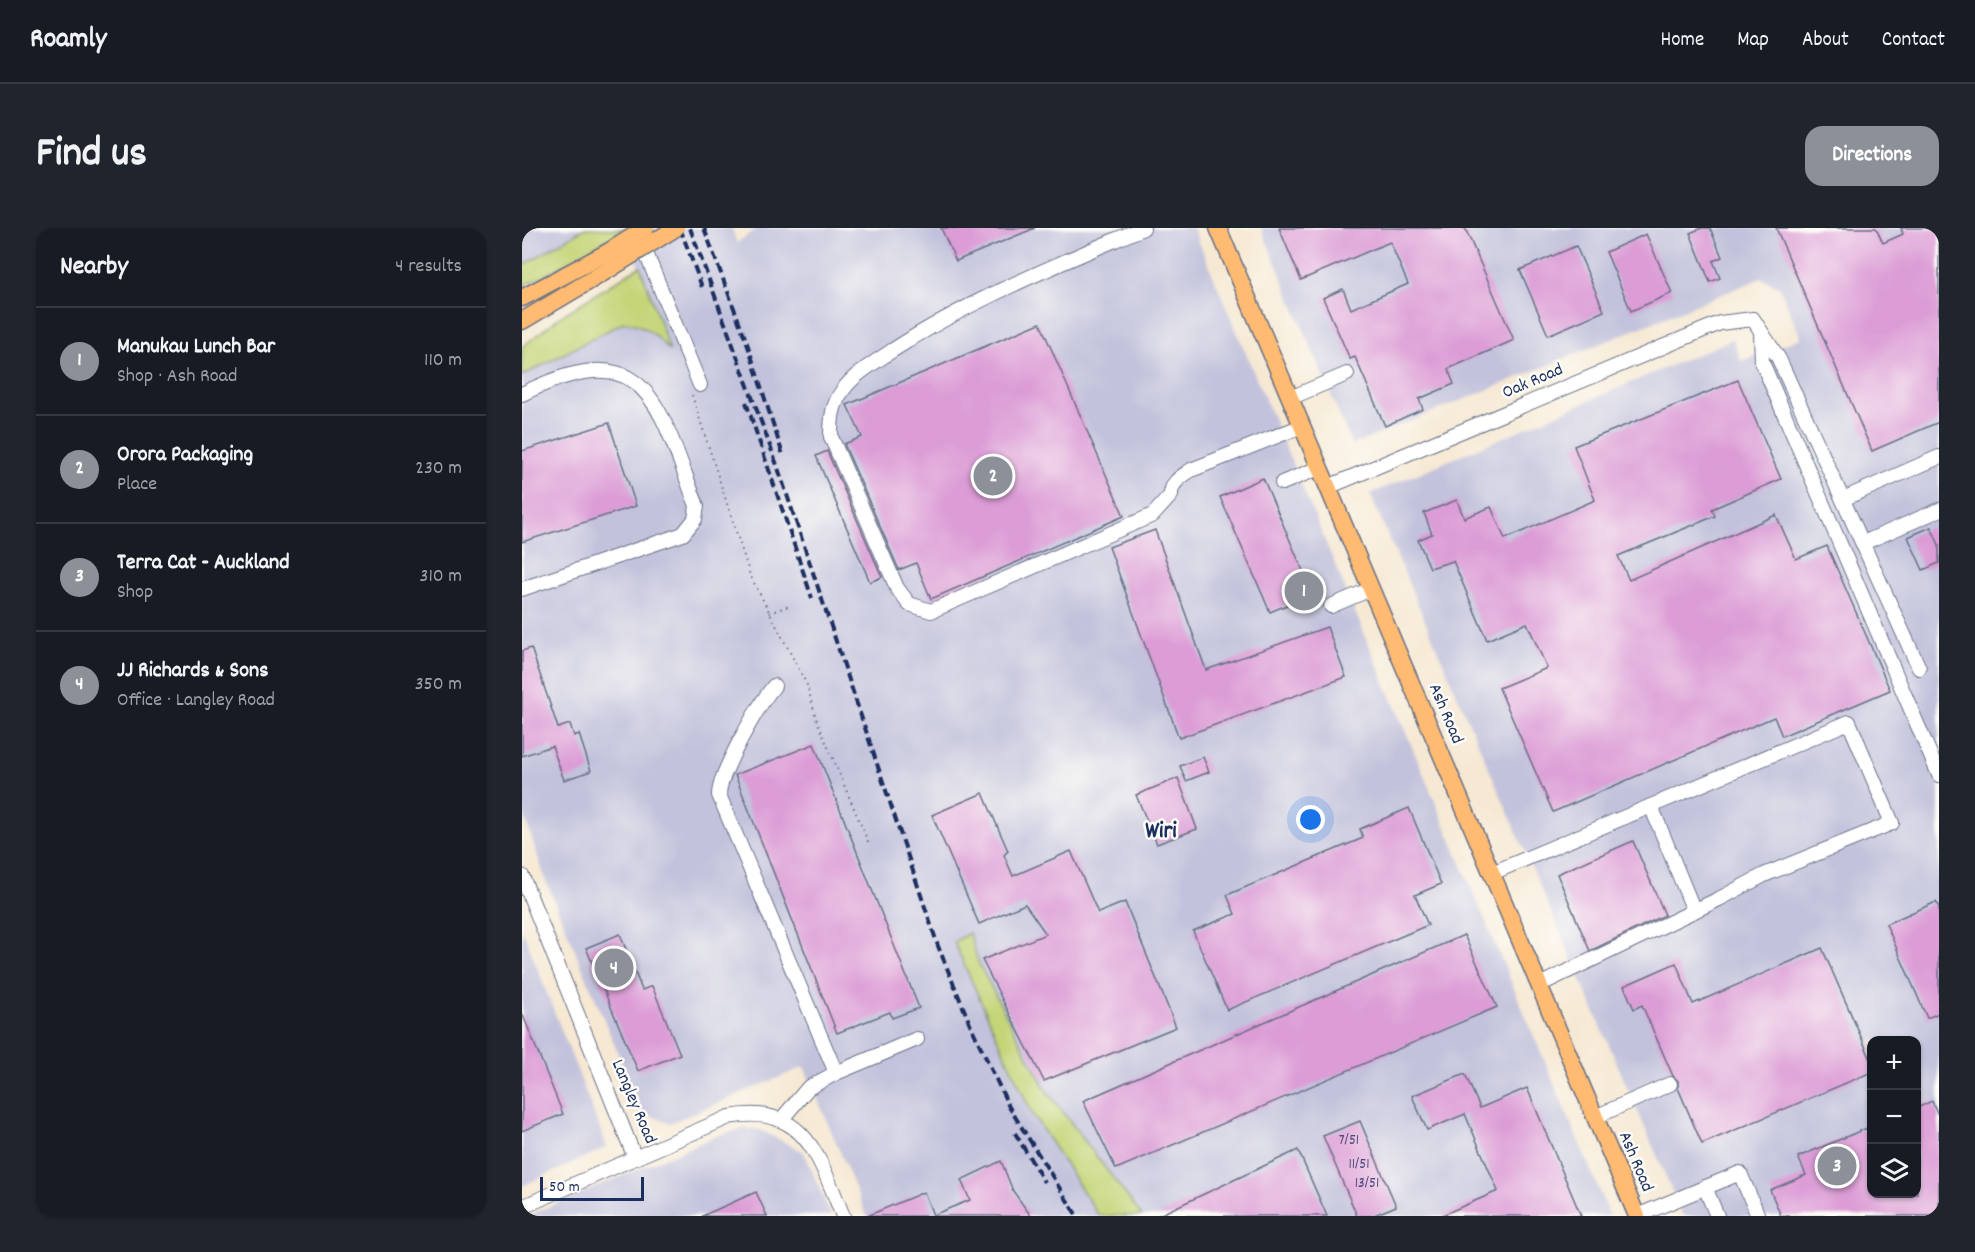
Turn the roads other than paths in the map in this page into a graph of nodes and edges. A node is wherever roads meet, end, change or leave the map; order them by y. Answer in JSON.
{"nodes":[{"id":1,"x":635,"y":228,"type":"edge"},
{"id":2,"x":646,"y":228,"type":"edge"},
{"id":3,"x":676,"y":228,"type":"edge"},
{"id":4,"x":1143,"y":228,"type":"edge"},
{"id":5,"x":1218,"y":228,"type":"edge"},
{"id":6,"x":610,"y":260,"type":"junction"},
{"id":7,"x":522,"y":298,"type":"edge"},
{"id":8,"x":522,"y":321,"type":"edge"},
{"id":9,"x":1761,"y":332,"type":"junction"},
{"id":10,"x":1347,"y":374,"type":"dead end"},
{"id":11,"x":695,"y":389,"type":"road end"},
{"id":12,"x":522,"y":394,"type":"edge"},
{"id":13,"x":1290,"y":398,"type":"junction"},
{"id":14,"x":1302,"y":426,"type":"junction"},
{"id":15,"x":1939,"y":456,"type":"edge"},
{"id":16,"x":1319,"y":468,"type":"junction"},
{"id":17,"x":1282,"y":483,"type":"dead end"},
{"id":18,"x":1328,"y":487,"type":"junction"},
{"id":19,"x":1843,"y":499,"type":"junction"},
{"id":20,"x":1939,"y":510,"type":"edge"},
{"id":21,"x":1863,"y":543,"type":"junction"},
{"id":22,"x":522,"y":589,"type":"edge"},
{"id":23,"x":1371,"y":589,"type":"junction"},
{"id":24,"x":1331,"y":606,"type":"dead end"},
{"id":25,"x":1919,"y":668,"type":"dead end"},
{"id":26,"x":774,"y":686,"type":"dead end"},
{"id":27,"x":1934,"y":748,"type":"edge"},
{"id":28,"x":1939,"y":775,"type":"edge"},
{"id":29,"x":1651,"y":806,"type":"junction"},
{"id":30,"x":1492,"y":873,"type":"junction"},
{"id":31,"x":522,"y":876,"type":"edge"},
{"id":32,"x":1694,"y":911,"type":"junction"},
{"id":33,"x":1539,"y":985,"type":"junction"},
{"id":34,"x":917,"y":1039,"type":"dead end"},
{"id":35,"x":836,"y":1073,"type":"junction"},
{"id":36,"x":1670,"y":1084,"type":"dead end"},
{"id":37,"x":1595,"y":1117,"type":"junction"},
{"id":38,"x":781,"y":1120,"type":"junction"},
{"id":39,"x":635,"y":1158,"type":"junction"},
{"id":40,"x":1705,"y":1188,"type":"junction"},
{"id":41,"x":522,"y":1207,"type":"edge"},
{"id":42,"x":843,"y":1216,"type":"edge"},
{"id":43,"x":1637,"y":1216,"type":"edge"},
{"id":44,"x":1717,"y":1216,"type":"edge"},
{"id":45,"x":1758,"y":1216,"type":"edge"}],
"edges":[{"from":1,"to":11,"type":"street"},
{"from":2,"to":6,"type":"main road","bridge":true},
{"from":3,"to":6,"type":"main road","bridge":true},
{"from":4,"to":14,"type":"street"},
{"from":5,"to":13,"type":"main road","name":"Ash Road"},
{"from":6,"to":7,"type":"main road"},
{"from":6,"to":8,"type":"main road"},
{"from":9,"to":18,"type":"street","name":"Oak Road"},
{"from":9,"to":19,"type":"street"},
{"from":9,"to":27,"type":"street"},
{"from":10,"to":13,"type":"street"},
{"from":12,"to":22,"type":"street"},
{"from":13,"to":14,"type":"main road","name":"Ash Road"},
{"from":14,"to":16,"type":"main road","name":"Ash Road"},
{"from":15,"to":19,"type":"street"},
{"from":16,"to":17,"type":"street"},
{"from":16,"to":18,"type":"main road","name":"Ash Road"},
{"from":18,"to":23,"type":"main road","name":"Ash Road"},
{"from":19,"to":21,"type":"street"},
{"from":20,"to":21,"type":"street"},
{"from":21,"to":25,"type":"street"},
{"from":23,"to":24,"type":"street"},
{"from":23,"to":30,"type":"main road","name":"Ash Road"},
{"from":26,"to":35,"type":"street"},
{"from":27,"to":28,"type":"street"},
{"from":29,"to":30,"type":"street"},
{"from":29,"to":32,"type":"street"},
{"from":29,"to":32,"type":"street"},
{"from":30,"to":33,"type":"main road","name":"Ash Road"},
{"from":31,"to":39,"type":"street","name":"Langley Road"},
{"from":32,"to":33,"type":"street"},
{"from":33,"to":37,"type":"main road","name":"Ash Road"},
{"from":34,"to":35,"type":"street"},
{"from":35,"to":38,"type":"street"},
{"from":36,"to":37,"type":"street"},
{"from":37,"to":43,"type":"main road","name":"Ash Road"},
{"from":38,"to":39,"type":"street","name":"Langley Road"},
{"from":38,"to":42,"type":"street","name":"Langley Road"},
{"from":39,"to":41,"type":"street"},
{"from":40,"to":43,"type":"street"},
{"from":40,"to":44,"type":"street"},
{"from":40,"to":45,"type":"street"}]}
